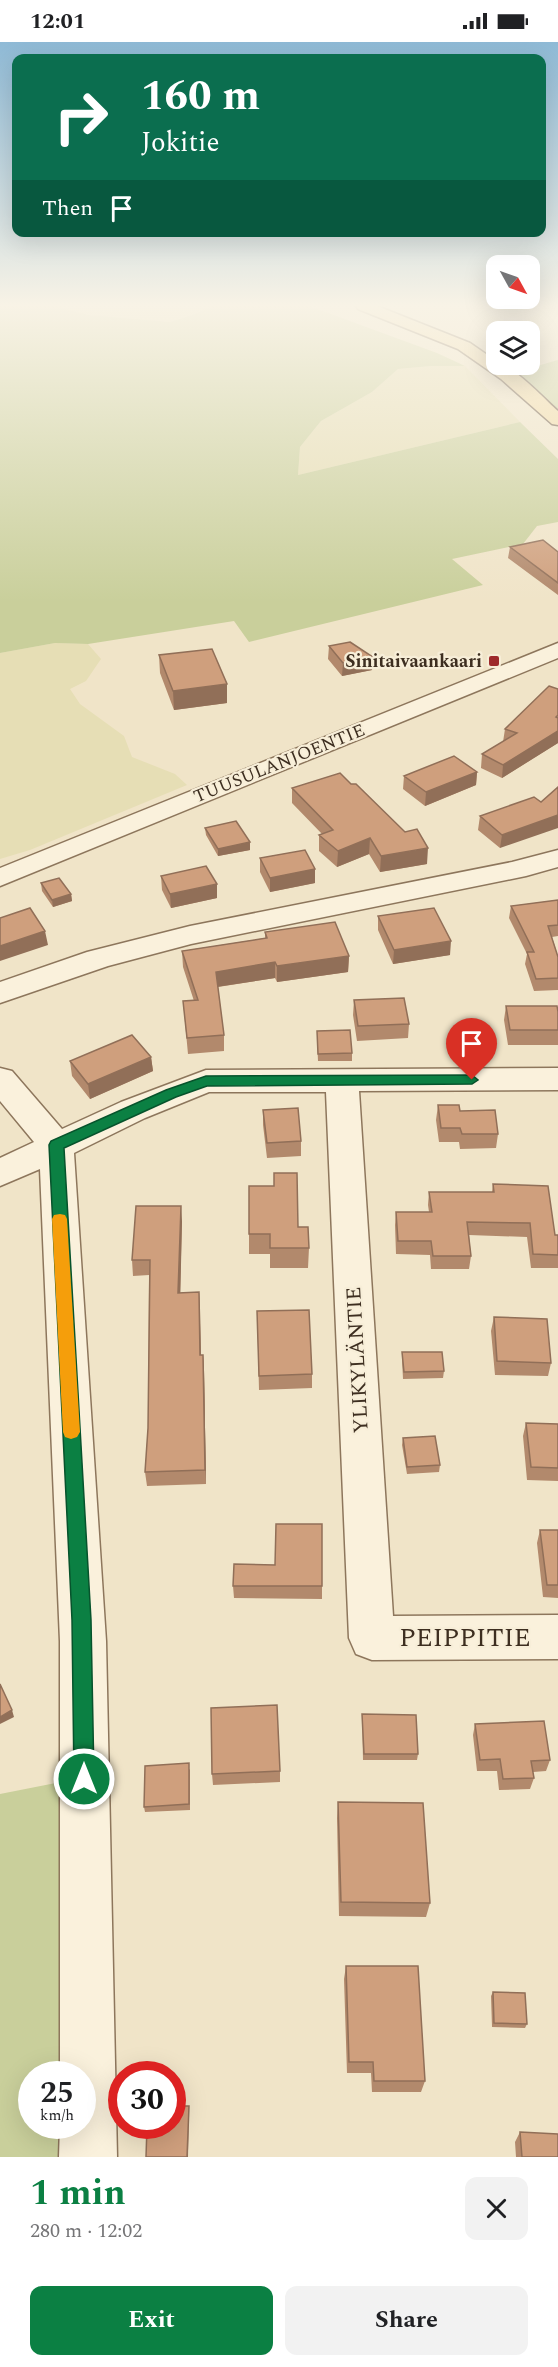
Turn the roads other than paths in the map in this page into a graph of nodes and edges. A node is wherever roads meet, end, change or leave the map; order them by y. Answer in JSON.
{"nodes":[{"id":1,"x":541,"y":405,"type":"edge"},
{"id":2,"x":558,"y":420,"type":"edge"},
{"id":3,"x":558,"y":650,"type":"edge"},
{"id":4,"x":558,"y":858,"type":"edge"},
{"id":5,"x":0,"y":878,"type":"edge"},
{"id":6,"x":0,"y":993,"type":"edge"},
{"id":7,"x":0,"y":1079,"type":"edge"},
{"id":8,"x":558,"y":1079,"type":"edge"},
{"id":9,"x":342,"y":1081,"type":"junction"},
{"id":10,"x":56,"y":1145,"type":"junction"},
{"id":11,"x":0,"y":1173,"type":"edge"},
{"id":12,"x":558,"y":1637,"type":"edge"},
{"id":13,"x":372,"y":1638,"type":"joint"},
{"id":14,"x":88,"y":2157,"type":"edge"}],
"edges":[{"from":1,"to":2,"type":"main road"},
{"from":3,"to":5,"type":"street","name":"TUUSULANJOENTIE"},
{"from":4,"to":6,"type":"street"},
{"from":7,"to":10,"type":"street"},
{"from":8,"to":9,"type":"street"},
{"from":9,"to":10,"type":"street"},
{"from":9,"to":13,"type":"street","name":"YLIKYLÄNTIE"},
{"from":10,"to":11,"type":"street"},
{"from":10,"to":14,"type":"street"},
{"from":12,"to":13,"type":"street","name":"PEIPPITIE"}]}
